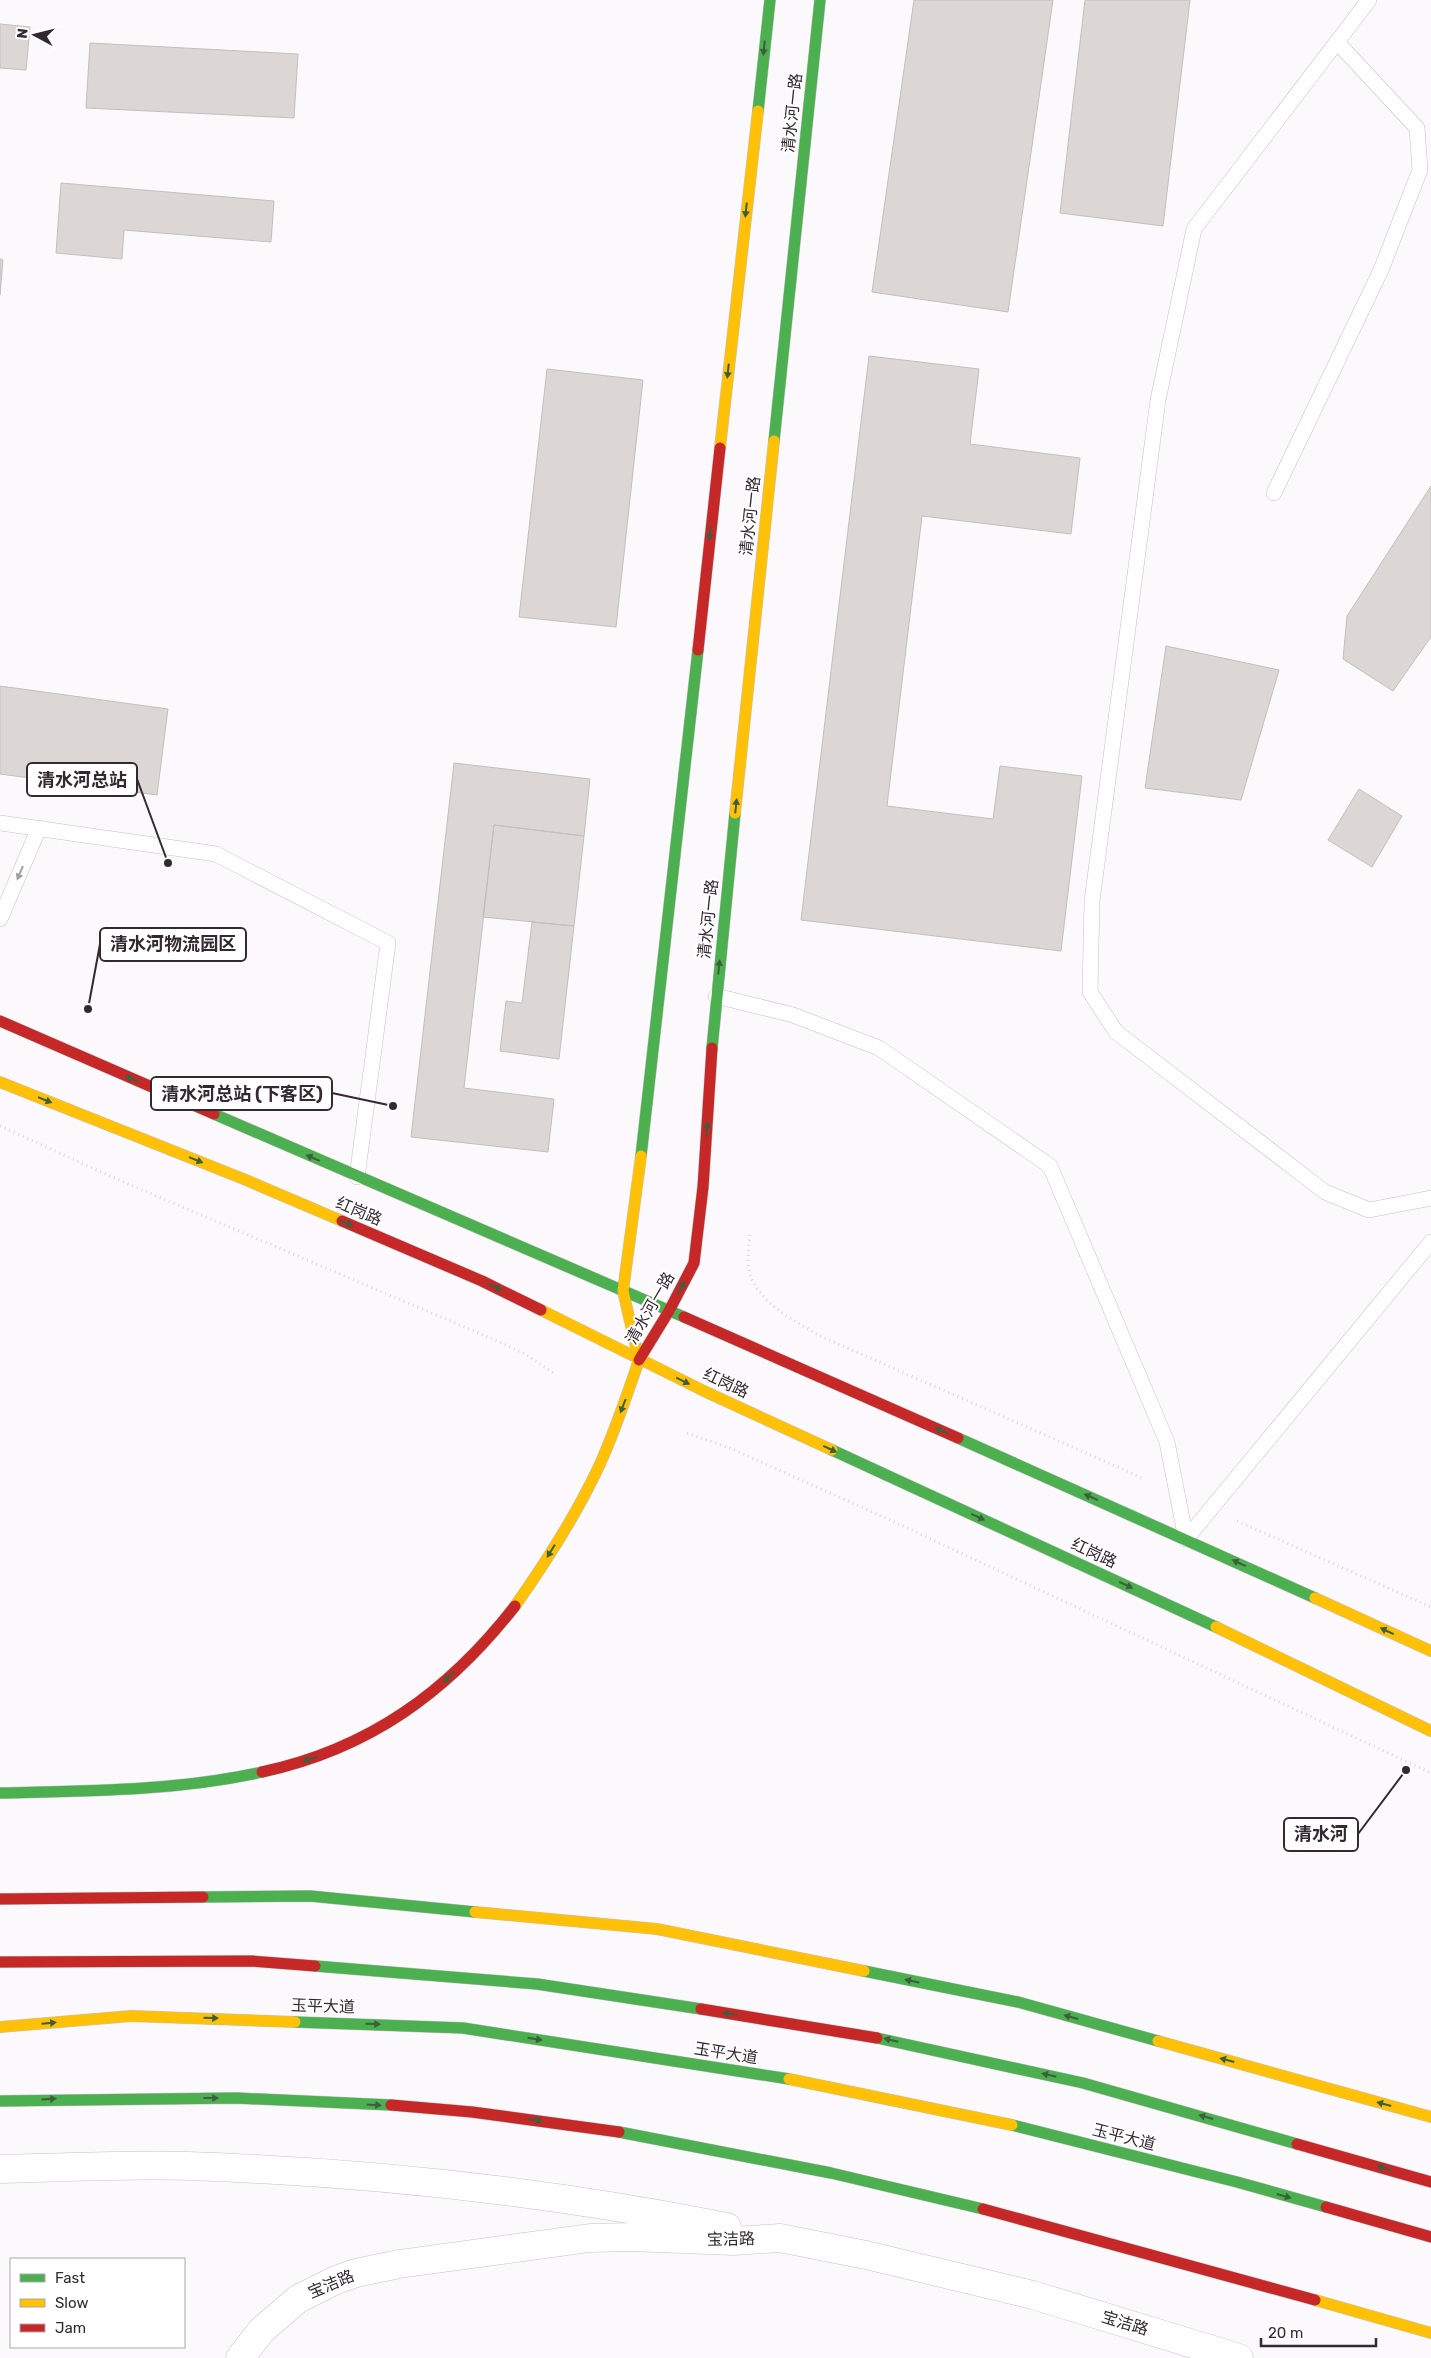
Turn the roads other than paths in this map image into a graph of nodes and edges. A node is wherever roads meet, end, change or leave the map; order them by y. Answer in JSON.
{"nodes":[{"id":1,"x":770,"y":0,"type":"edge"},
{"id":2,"x":820,"y":0,"type":"edge"},
{"id":3,"x":1369,"y":0,"type":"edge"},
{"id":4,"x":1337,"y":42,"type":"junction"},
{"id":5,"x":1274,"y":493,"type":"dead end"},
{"id":6,"x":0,"y":823,"type":"edge"},
{"id":7,"x":39,"y":828,"type":"junction"},
{"id":8,"x":0,"y":919,"type":"edge"},
{"id":9,"x":716,"y":996,"type":"junction"},
{"id":10,"x":0,"y":1021,"type":"edge"},
{"id":11,"x":0,"y":1082,"type":"edge"},
{"id":12,"x":357,"y":1177,"type":"junction"},
{"id":13,"x":1431,"y":1198,"type":"edge"},
{"id":14,"x":1431,"y":1242,"type":"edge"},
{"id":15,"x":623,"y":1291,"type":"junction"},
{"id":16,"x":669,"y":1311,"type":"junction"},
{"id":17,"x":639,"y":1360,"type":"junction"},
{"id":18,"x":1186,"y":1539,"type":"junction"},
{"id":19,"x":1431,"y":1651,"type":"edge"},
{"id":20,"x":1431,"y":1731,"type":"edge"},
{"id":21,"x":0,"y":1793,"type":"edge"},
{"id":22,"x":0,"y":1899,"type":"edge"},
{"id":23,"x":0,"y":1962,"type":"edge"},
{"id":24,"x":0,"y":2027,"type":"edge"},
{"id":25,"x":0,"y":2101,"type":"edge"},
{"id":26,"x":1431,"y":2117,"type":"edge"},
{"id":27,"x":0,"y":2169,"type":"edge"},
{"id":28,"x":1431,"y":2182,"type":"edge"},
{"id":29,"x":1431,"y":2237,"type":"edge"},
{"id":30,"x":780,"y":2238,"type":"junction"},
{"id":31,"x":1431,"y":2333,"type":"edge"},
{"id":32,"x":240,"y":2358,"type":"edge"},
{"id":33,"x":1239,"y":2358,"type":"edge"}],
"edges":[{"from":1,"to":15,"type":"main road","name":"清水河一路","one_way":true},
{"from":9,"to":2,"type":"main road","name":"清水河一路","one_way":true},
{"from":3,"to":4,"type":"lane"},
{"from":4,"to":5,"type":"lane"},
{"from":4,"to":13,"type":"lane"},
{"from":6,"to":7,"type":"lane"},
{"from":7,"to":8,"type":"lane","one_way":true},
{"from":7,"to":12,"type":"lane"},
{"from":16,"to":9,"type":"main road","name":"清水河一路","one_way":true},
{"from":9,"to":18,"type":"lane"},
{"from":12,"to":10,"type":"main road","name":"红岗路","one_way":true},
{"from":11,"to":17,"type":"main road","name":"红岗路","one_way":true},
{"from":12,"to":15,"type":"main road","name":"红岗路"},
{"from":14,"to":18,"type":"lane"},
{"from":15,"to":16,"type":"main road","name":"红岗路"},
{"from":15,"to":17,"type":"main road","name":"清水河一路"},
{"from":16,"to":17,"type":"main road","name":"清水河一路"},
{"from":18,"to":16,"type":"main road","name":"红岗路","one_way":true},
{"from":17,"to":20,"type":"main road","name":"红岗路","one_way":true},
{"from":17,"to":21,"type":"main road","one_way":true},
{"from":19,"to":18,"type":"main road","name":"红岗路","one_way":true},
{"from":26,"to":22,"type":"main road","one_way":true},
{"from":28,"to":23,"type":"main road","one_way":true},
{"from":24,"to":29,"type":"main road","name":"玉平大道","one_way":true},
{"from":25,"to":31,"type":"main road","one_way":true},
{"from":27,"to":30,"type":"street"},
{"from":30,"to":32,"type":"street","name":"宝洁路"},
{"from":30,"to":33,"type":"street","name":"宝洁路"}]}
